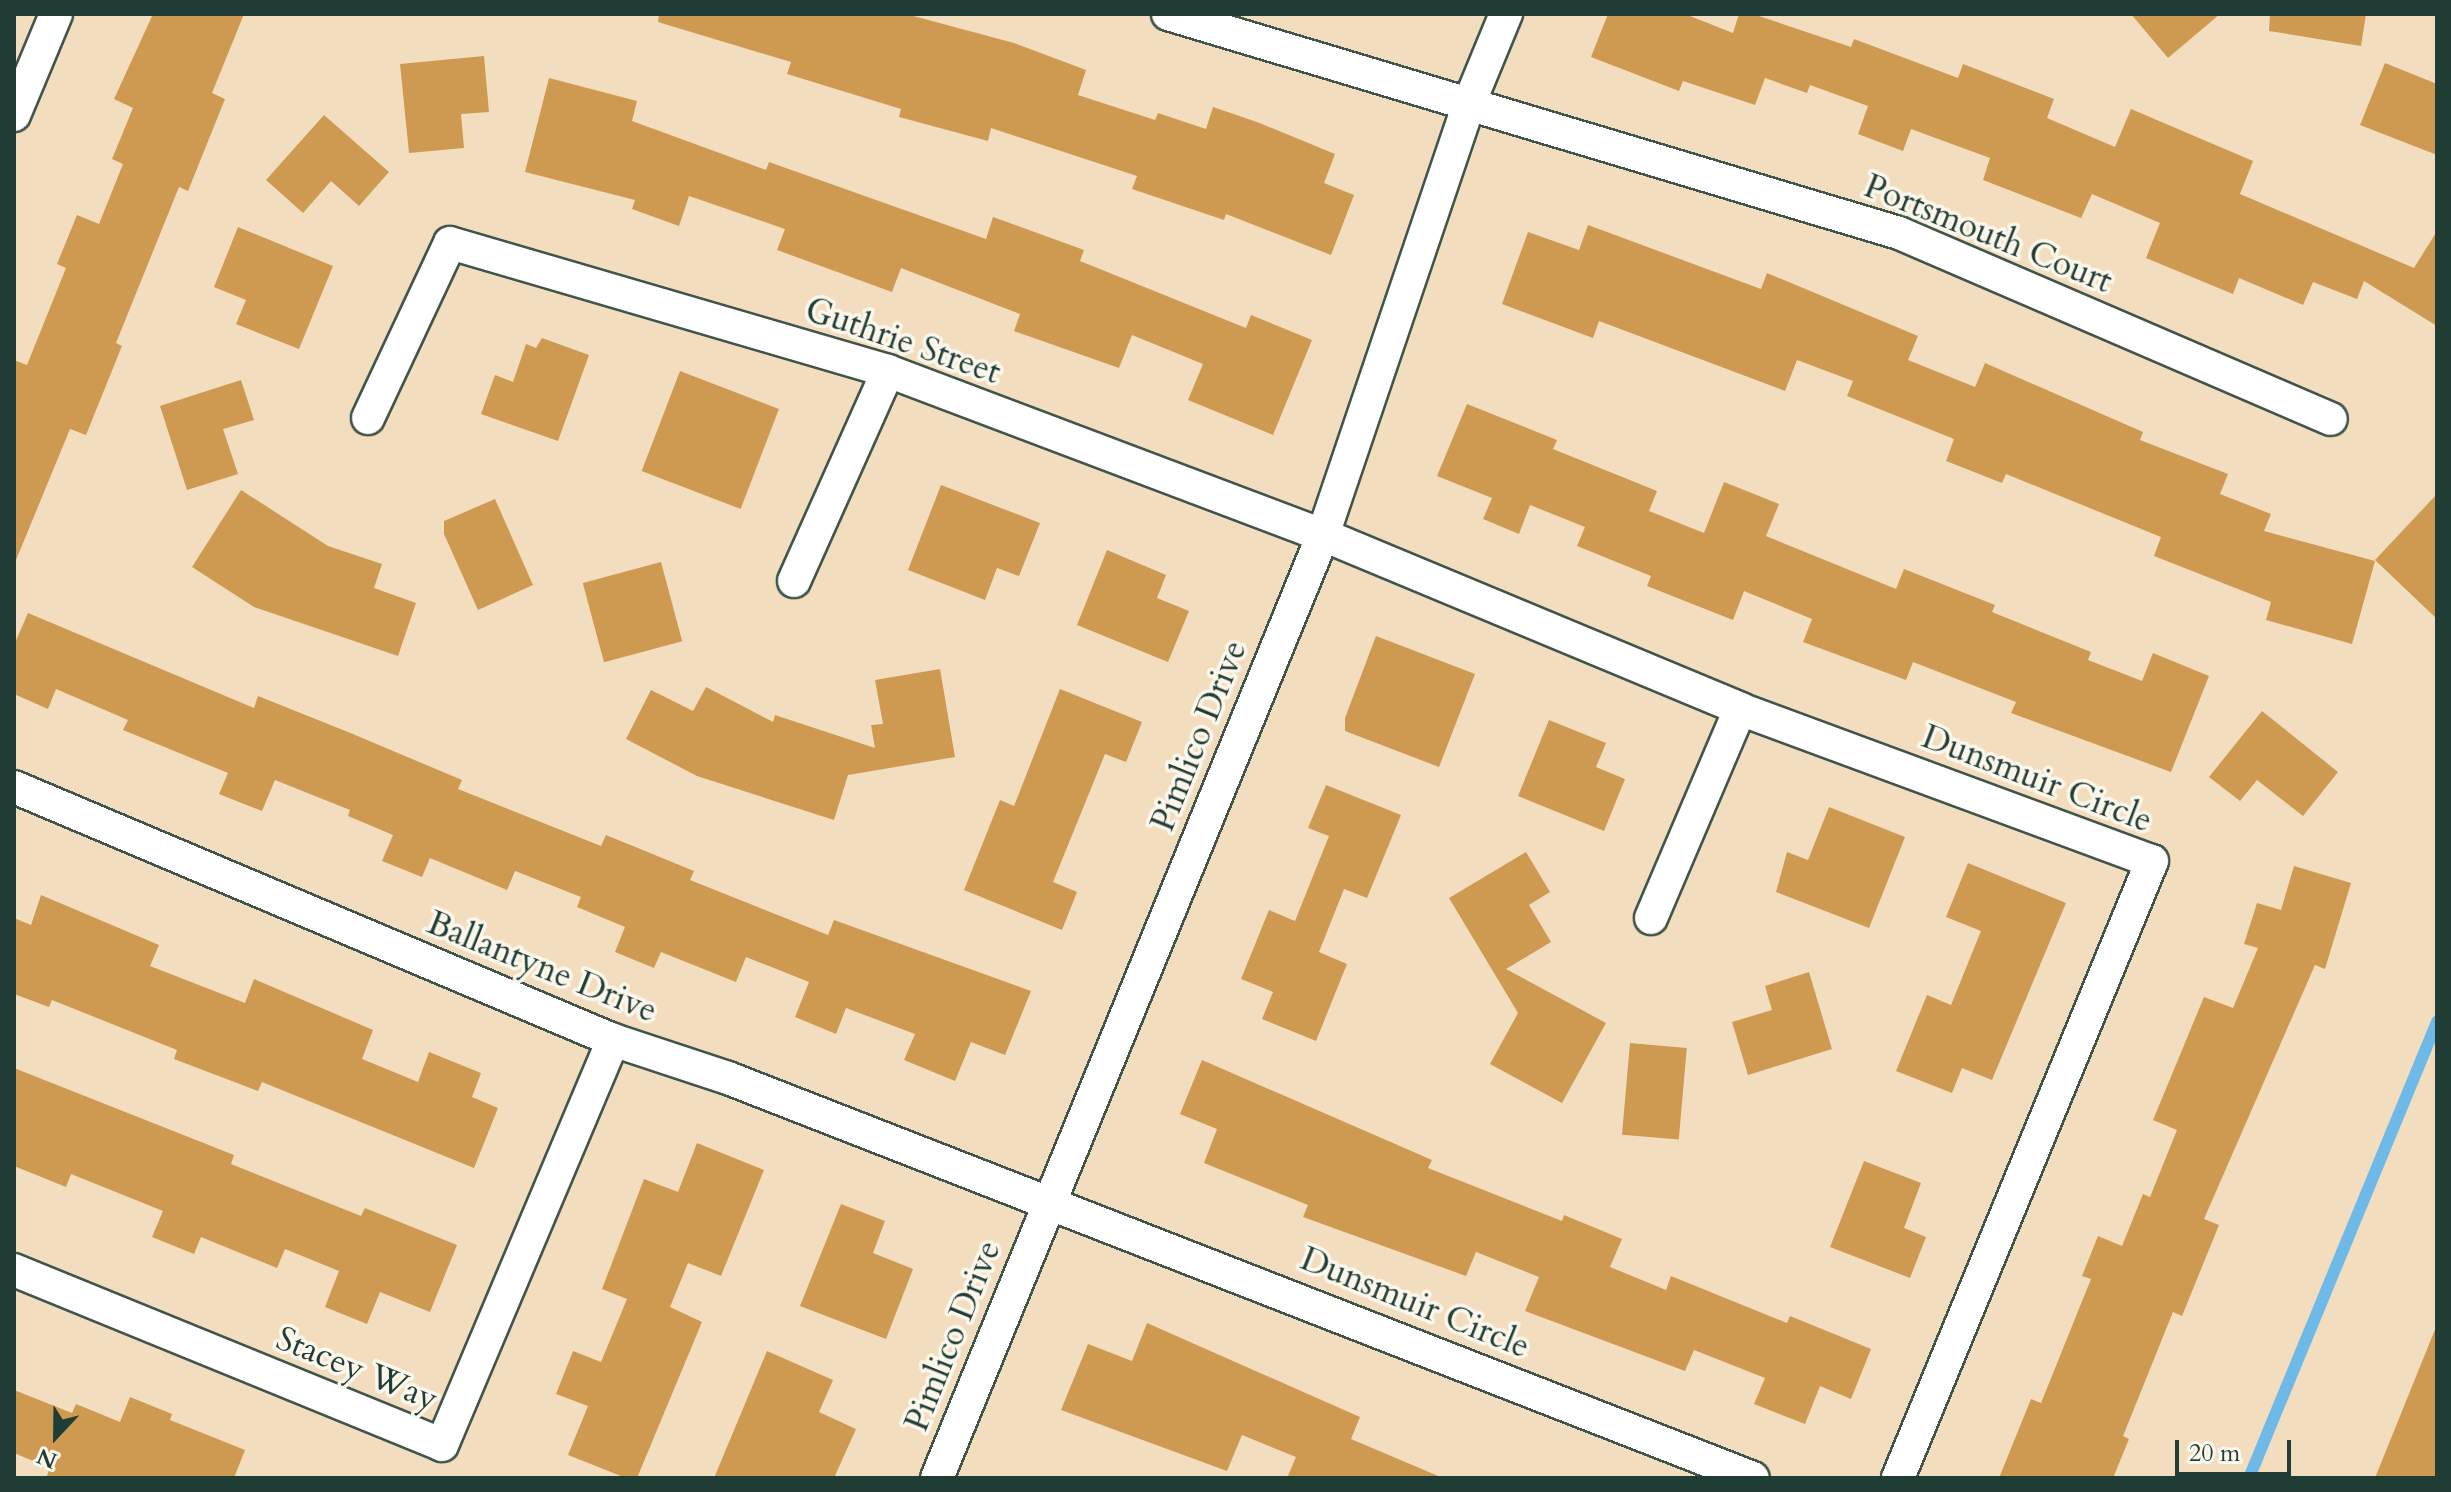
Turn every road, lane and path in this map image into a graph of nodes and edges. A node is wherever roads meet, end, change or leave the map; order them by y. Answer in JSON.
{"nodes":[{"id":1,"x":56,"y":14,"type":"edge"},
{"id":2,"x":1168,"y":14,"type":"edge"},
{"id":3,"x":1506,"y":14,"type":"edge"},
{"id":4,"x":1468,"y":106,"type":"junction"},
{"id":5,"x":14,"y":115,"type":"edge"},
{"id":6,"x":888,"y":371,"type":"junction"},
{"id":7,"x":368,"y":418,"type":"dead end"},
{"id":8,"x":2331,"y":419,"type":"dead end"},
{"id":9,"x":1323,"y":535,"type":"junction"},
{"id":10,"x":794,"y":581,"type":"dead end"},
{"id":11,"x":1740,"y":709,"type":"junction"},
{"id":12,"x":14,"y":787,"type":"edge"},
{"id":13,"x":1651,"y":918,"type":"dead end"},
{"id":14,"x":613,"y":1040,"type":"junction"},
{"id":15,"x":1048,"y":1201,"type":"junction"},
{"id":16,"x":14,"y":1270,"type":"edge"},
{"id":17,"x":937,"y":1478,"type":"edge"},
{"id":18,"x":1753,"y":1478,"type":"edge"},
{"id":19,"x":1898,"y":1478,"type":"edge"}],
"edges":[{"from":1,"to":5,"type":"street"},
{"from":2,"to":4,"type":"street"},
{"from":3,"to":4,"type":"street","name":"Pimlico Drive"},
{"from":4,"to":8,"type":"street","name":"Portsmouth Court"},
{"from":4,"to":9,"type":"street","name":"Pimlico Drive"},
{"from":6,"to":7,"type":"street","name":"Guthrie Street"},
{"from":6,"to":9,"type":"street","name":"Guthrie Street"},
{"from":6,"to":10,"type":"street"},
{"from":9,"to":11,"type":"street","name":"Dunsmuir Circle"},
{"from":9,"to":15,"type":"street","name":"Pimlico Drive"},
{"from":11,"to":13,"type":"street"},
{"from":11,"to":19,"type":"street","name":"Dunsmuir Circle"},
{"from":12,"to":14,"type":"street","name":"Ballantyne Drive"},
{"from":14,"to":15,"type":"street","name":"Ballantyne Drive"},
{"from":14,"to":16,"type":"street","name":"Stacey Way"},
{"from":15,"to":17,"type":"street","name":"Pimlico Drive"},
{"from":15,"to":18,"type":"street","name":"Dunsmuir Circle"}]}
